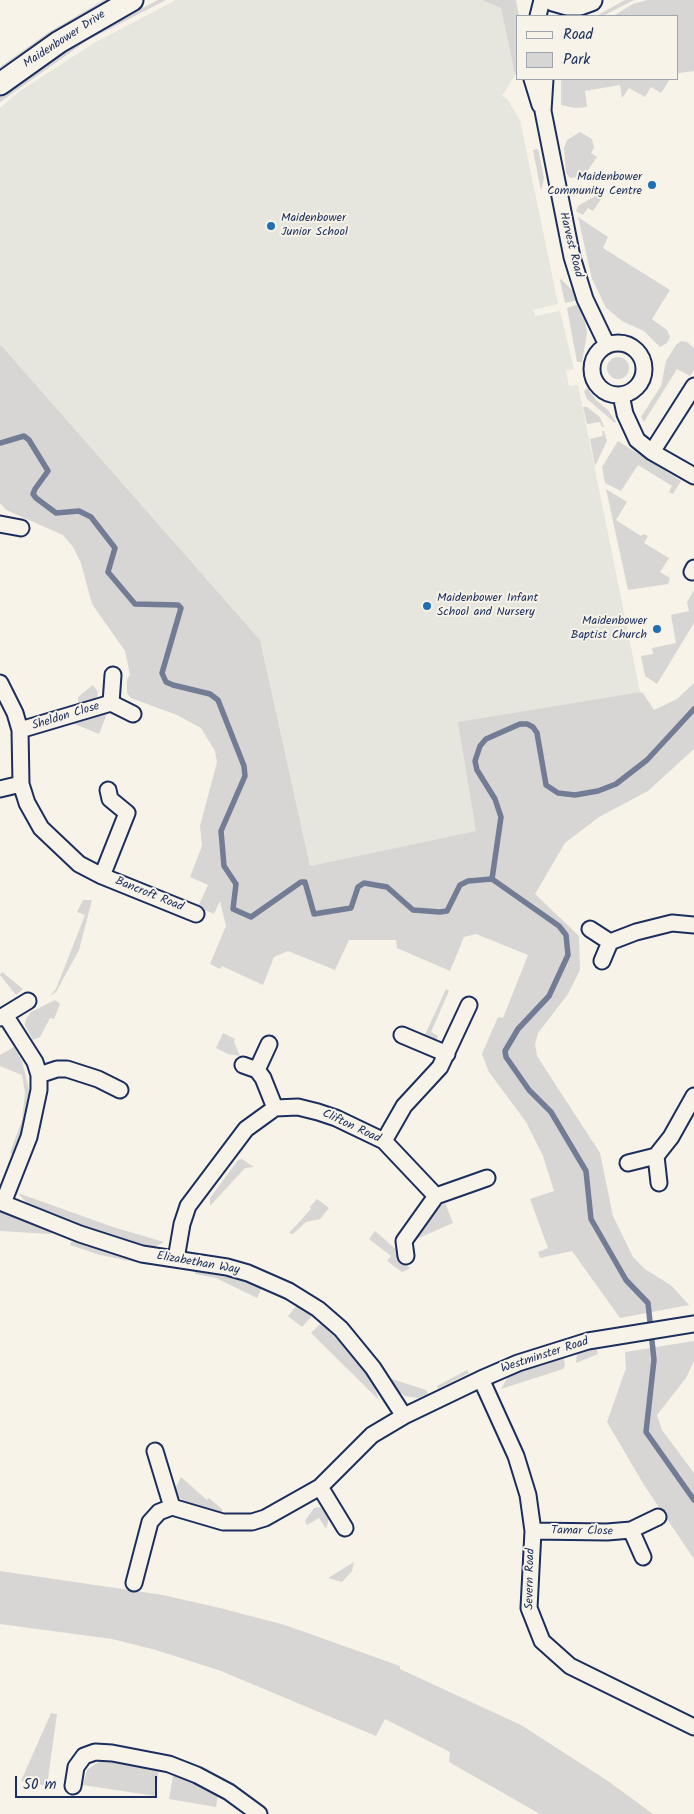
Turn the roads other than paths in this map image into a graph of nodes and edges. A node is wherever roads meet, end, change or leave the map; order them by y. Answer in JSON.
{"nodes":[{"id":1,"x":132,"y":0,"type":"edge"},
{"id":2,"x":542,"y":0,"type":"edge"},
{"id":3,"x":553,"y":0,"type":"edge"},
{"id":4,"x":581,"y":7,"type":"edge"},
{"id":5,"x":538,"y":15,"type":"edge"},
{"id":6,"x":532,"y":80,"type":"edge"},
{"id":7,"x":545,"y":80,"type":"edge"},
{"id":8,"x":0,"y":84,"type":"edge"},
{"id":9,"x":543,"y":111,"type":"junction"},
{"id":10,"x":607,"y":345,"type":"junction"},
{"id":11,"x":694,"y":386,"type":"edge"},
{"id":12,"x":621,"y":395,"type":"junction"},
{"id":13,"x":652,"y":452,"type":"junction"},
{"id":14,"x":694,"y":476,"type":"edge"},
{"id":15,"x":0,"y":524,"type":"edge"},
{"id":16,"x":21,"y":528,"type":"dead end"},
{"id":17,"x":113,"y":675,"type":"dead end"},
{"id":18,"x":0,"y":683,"type":"edge"},
{"id":19,"x":111,"y":703,"type":"junction"},
{"id":20,"x":133,"y":714,"type":"dead end"},
{"id":21,"x":20,"y":730,"type":"junction"},
{"id":22,"x":21,"y":784,"type":"junction"},
{"id":23,"x":0,"y":789,"type":"edge"},
{"id":24,"x":108,"y":790,"type":"dead end"},
{"id":25,"x":102,"y":876,"type":"junction"},
{"id":26,"x":196,"y":914,"type":"dead end"},
{"id":27,"x":694,"y":925,"type":"edge"},
{"id":28,"x":590,"y":929,"type":"dead end"},
{"id":29,"x":610,"y":942,"type":"junction"},
{"id":30,"x":602,"y":961,"type":"dead end"},
{"id":31,"x":28,"y":1001,"type":"dead end"},
{"id":32,"x":469,"y":1005,"type":"dead end"},
{"id":33,"x":3,"y":1016,"type":"edge"},
{"id":34,"x":402,"y":1035,"type":"dead end"},
{"id":35,"x":269,"y":1044,"type":"dead end"},
{"id":36,"x":446,"y":1054,"type":"junction"},
{"id":37,"x":39,"y":1075,"type":"junction"},
{"id":38,"x":120,"y":1090,"type":"dead end"},
{"id":39,"x":694,"y":1096,"type":"edge"},
{"id":40,"x":274,"y":1108,"type":"junction"},
{"id":41,"x":384,"y":1141,"type":"junction"},
{"id":42,"x":656,"y":1156,"type":"junction"},
{"id":43,"x":628,"y":1163,"type":"dead end"},
{"id":44,"x":487,"y":1178,"type":"dead end"},
{"id":45,"x":659,"y":1183,"type":"dead end"},
{"id":46,"x":436,"y":1196,"type":"junction"},
{"id":47,"x":2,"y":1203,"type":"edge"},
{"id":48,"x":406,"y":1256,"type":"dead end"},
{"id":49,"x":176,"y":1260,"type":"junction"},
{"id":50,"x":694,"y":1324,"type":"edge"},
{"id":51,"x":481,"y":1378,"type":"junction"},
{"id":52,"x":404,"y":1416,"type":"junction"},
{"id":53,"x":155,"y":1451,"type":"dead end"},
{"id":54,"x":320,"y":1487,"type":"junction"},
{"id":55,"x":172,"y":1507,"type":"junction"},
{"id":56,"x":658,"y":1517,"type":"dead end"},
{"id":57,"x":344,"y":1528,"type":"dead end"},
{"id":58,"x":631,"y":1530,"type":"junction"},
{"id":59,"x":533,"y":1531,"type":"junction"},
{"id":60,"x":643,"y":1557,"type":"dead end"},
{"id":61,"x":134,"y":1583,"type":"dead end"},
{"id":62,"x":694,"y":1727,"type":"edge"},
{"id":63,"x":73,"y":1786,"type":"dead end"},
{"id":64,"x":259,"y":1814,"type":"edge"}],
"edges":[{"from":1,"to":8,"type":"street","name":"Maidenbower Drive"},
{"from":2,"to":5,"type":"street"},
{"from":3,"to":4,"type":"street"},
{"from":6,"to":9,"type":"street","name":"Harvest Road"},
{"from":7,"to":9,"type":"street","name":"Harvest Road"},
{"from":9,"to":10,"type":"street","name":"Harvest Road"},
{"from":10,"to":12,"type":"street"},
{"from":10,"to":12,"type":"street"},
{"from":11,"to":13,"type":"street"},
{"from":12,"to":13,"type":"street"},
{"from":13,"to":14,"type":"street"},
{"from":15,"to":16,"type":"street"},
{"from":17,"to":19,"type":"street","name":"Sheldon Close"},
{"from":18,"to":21,"type":"street","name":"Bancroft Road"},
{"from":19,"to":20,"type":"street","name":"Sheldon Close"},
{"from":19,"to":21,"type":"street","name":"Sheldon Close"},
{"from":21,"to":22,"type":"street","name":"Bancroft Road"},
{"from":22,"to":23,"type":"street"},
{"from":22,"to":25,"type":"street","name":"Bancroft Road"},
{"from":24,"to":25,"type":"street","name":"Bancroft Road"},
{"from":25,"to":26,"type":"street","name":"Bancroft Road"},
{"from":27,"to":29,"type":"street"},
{"from":28,"to":29,"type":"street"},
{"from":29,"to":30,"type":"street"},
{"from":31,"to":33,"type":"street"},
{"from":32,"to":36,"type":"street"},
{"from":33,"to":37,"type":"street"},
{"from":34,"to":36,"type":"street"},
{"from":35,"to":40,"type":"street"},
{"from":36,"to":41,"type":"street"},
{"from":37,"to":38,"type":"street"},
{"from":37,"to":47,"type":"street"},
{"from":39,"to":42,"type":"street"},
{"from":40,"to":41,"type":"street","name":"Clifton Road"},
{"from":40,"to":49,"type":"street"},
{"from":41,"to":46,"type":"street","name":"Clifton Road"},
{"from":42,"to":43,"type":"street"},
{"from":42,"to":45,"type":"street"},
{"from":44,"to":46,"type":"street"},
{"from":46,"to":48,"type":"street"},
{"from":47,"to":49,"type":"street","name":"Elizabethan Way"},
{"from":49,"to":52,"type":"street","name":"Elizabethan Way"},
{"from":50,"to":51,"type":"street","name":"Westminster Road"},
{"from":51,"to":52,"type":"street","name":"Westminster Road"},
{"from":51,"to":59,"type":"street","name":"Severn Road"},
{"from":52,"to":54,"type":"street","name":"Westminster Road"},
{"from":53,"to":55,"type":"street"},
{"from":54,"to":55,"type":"street","name":"Westminster Road"},
{"from":54,"to":57,"type":"street"},
{"from":55,"to":61,"type":"street"},
{"from":56,"to":58,"type":"street","name":"Tamar Close"},
{"from":58,"to":59,"type":"street","name":"Tamar Close"},
{"from":58,"to":60,"type":"street","name":"Tamar Close"},
{"from":59,"to":62,"type":"street","name":"Severn Road"},
{"from":63,"to":64,"type":"street"}]}
